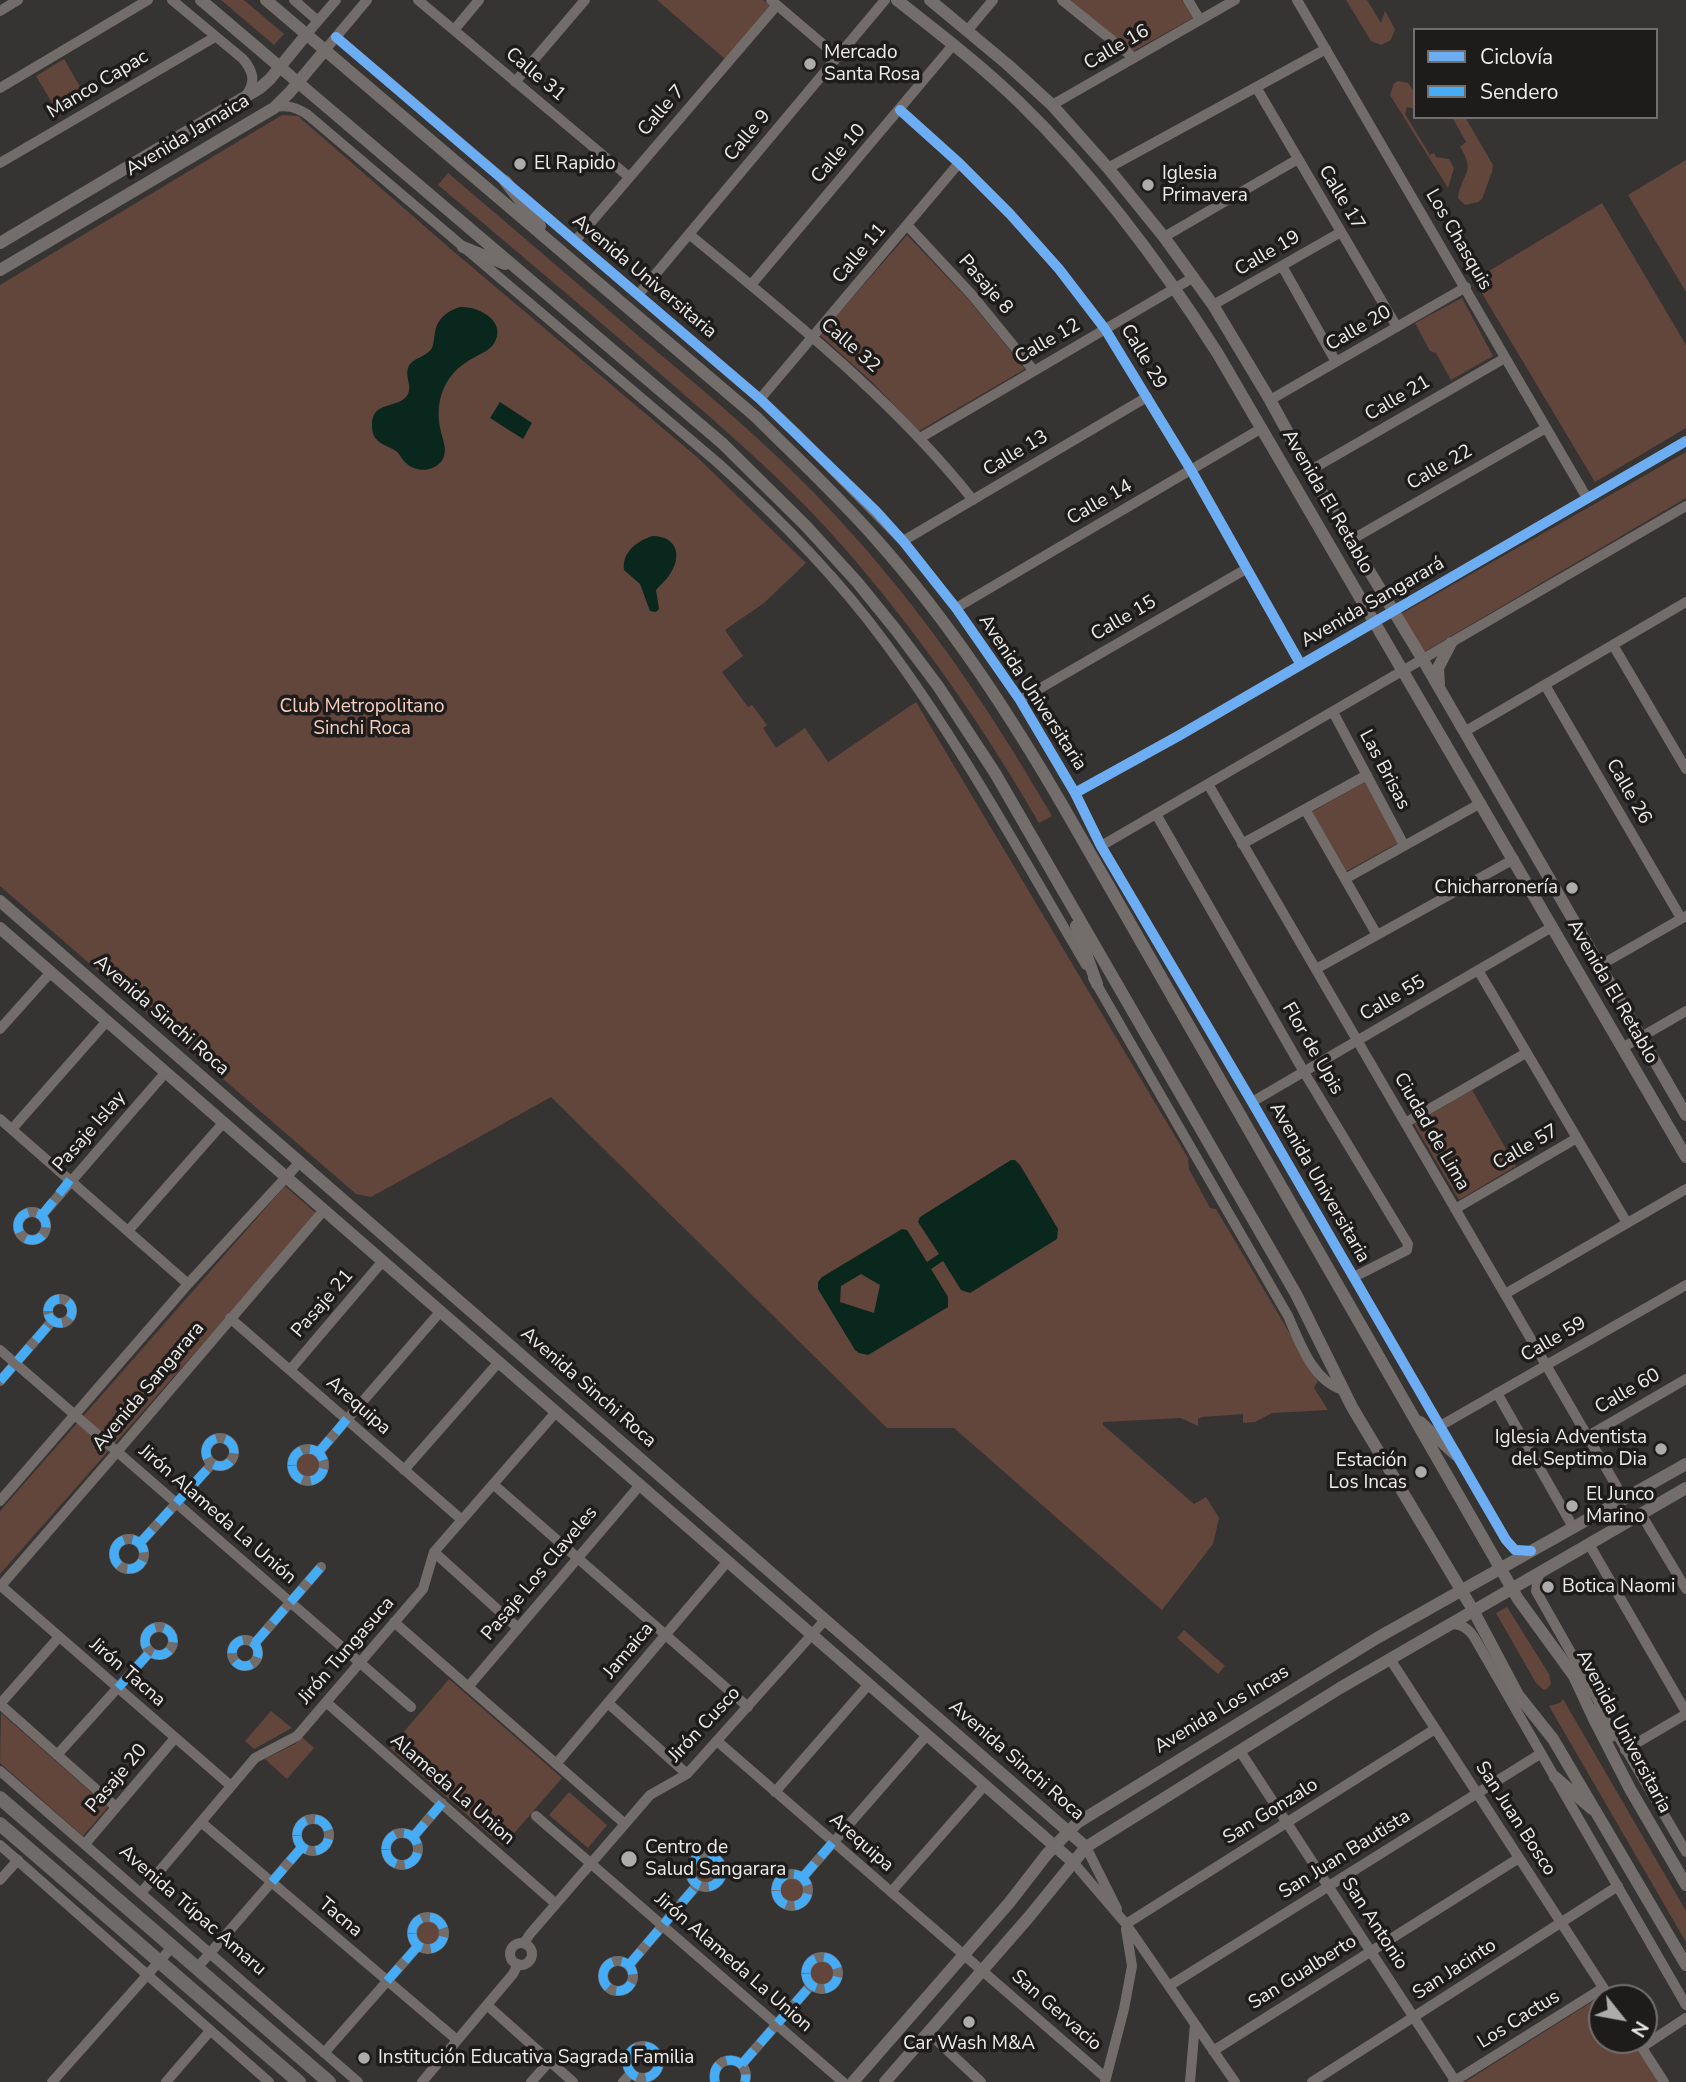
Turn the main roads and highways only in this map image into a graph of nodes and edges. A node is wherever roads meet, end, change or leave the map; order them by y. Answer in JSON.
{"nodes":[{"id":1,"x":201,"y":0,"type":"edge"},
{"id":2,"x":266,"y":0,"type":"edge"},
{"id":3,"x":897,"y":0,"type":"edge"},
{"id":4,"x":930,"y":0,"type":"edge"},
{"id":5,"x":306,"y":35,"type":"junction"},
{"id":6,"x":325,"y":50,"type":"junction"},
{"id":7,"x":280,"y":67,"type":"junction"},
{"id":8,"x":298,"y":83,"type":"junction"},
{"id":9,"x":505,"y":181,"type":"road end"},
{"id":10,"x":0,"y":243,"type":"edge"},
{"id":11,"x":552,"y":244,"type":"junction"},
{"id":12,"x":463,"y":247,"type":"road end"},
{"id":13,"x":516,"y":268,"type":"junction"},
{"id":14,"x":0,"y":270,"type":"edge"},
{"id":15,"x":1451,"y":643,"type":"road end"},
{"id":16,"x":1439,"y":689,"type":"junction"},
{"id":17,"x":0,"y":901,"type":"edge"},
{"id":18,"x":1073,"y":908,"type":"junction"},
{"id":19,"x":0,"y":928,"type":"edge"},
{"id":20,"x":1097,"y":984,"type":"road end"},
{"id":21,"x":1686,"y":1115,"type":"edge"},
{"id":22,"x":1686,"y":1157,"type":"edge"},
{"id":23,"x":364,"y":1218,"type":"junction"},
{"id":24,"x":352,"y":1235,"type":"junction"},
{"id":25,"x":1410,"y":1413,"type":"junction"},
{"id":26,"x":1456,"y":1455,"type":"road end"},
{"id":27,"x":1686,"y":1464,"type":"edge"},
{"id":28,"x":1640,"y":1489,"type":"junction"},
{"id":29,"x":1686,"y":1489,"type":"edge"},
{"id":30,"x":1646,"y":1511,"type":"junction"},
{"id":31,"x":1502,"y":1568,"type":"junction"},
{"id":32,"x":1513,"y":1588,"type":"junction"},
{"id":33,"x":1460,"y":1591,"type":"junction"},
{"id":34,"x":1473,"y":1610,"type":"junction"},
{"id":35,"x":1328,"y":1668,"type":"junction"},
{"id":36,"x":1340,"y":1688,"type":"junction"},
{"id":37,"x":1600,"y":1704,"type":"road end"},
{"id":38,"x":1555,"y":1777,"type":"road end"},
{"id":39,"x":1630,"y":1789,"type":"junction"},
{"id":40,"x":0,"y":1798,"type":"edge"},
{"id":41,"x":1600,"y":1817,"type":"junction"},
{"id":42,"x":0,"y":1824,"type":"edge"},
{"id":43,"x":1068,"y":1831,"type":"junction"},
{"id":44,"x":1055,"y":1846,"type":"junction"},
{"id":45,"x":1086,"y":1847,"type":"junction"},
{"id":46,"x":1073,"y":1861,"type":"junction"},
{"id":47,"x":1686,"y":1885,"type":"edge"},
{"id":48,"x":1686,"y":1965,"type":"edge"},
{"id":49,"x":299,"y":2082,"type":"edge"},
{"id":50,"x":329,"y":2082,"type":"edge"},
{"id":51,"x":853,"y":2082,"type":"edge"},
{"id":52,"x":885,"y":2082,"type":"edge"}],
"edges":[{"from":1,"to":7,"type":"main road"},
{"from":2,"to":5,"type":"main road","name":"Avenida Universitaria"},
{"from":3,"to":22,"type":"main road","name":"Avenida El Retablo"},
{"from":4,"to":16,"type":"main road","name":"Avenida El Retablo"},
{"from":5,"to":6,"type":"main road","name":"Avenida Universitaria"},
{"from":5,"to":7,"type":"main road","name":"Avenida Jamaica"},
{"from":6,"to":8,"type":"main road","name":"Avenida Jamaica"},
{"from":6,"to":11,"type":"main road","name":"Avenida Universitaria"},
{"from":7,"to":8,"type":"main road"},
{"from":7,"to":10,"type":"main road","name":"Avenida Jamaica"},
{"from":8,"to":13,"type":"main road"},
{"from":8,"to":14,"type":"main road","name":"Avenida Jamaica"},
{"from":9,"to":11,"type":"main road"},
{"from":11,"to":25,"type":"main road","name":"Avenida Universitaria"},
{"from":12,"to":13,"type":"main road"},
{"from":13,"to":18,"type":"main road"},
{"from":15,"to":16,"type":"main road"},
{"from":16,"to":21,"type":"main road","name":"Avenida El Retablo"},
{"from":17,"to":23,"type":"main road","name":"Avenida Sinchi Roca"},
{"from":18,"to":20,"type":"main road"},
{"from":18,"to":33,"type":"main road"},
{"from":19,"to":24,"type":"main road","name":"Avenida Sinchi Roca"},
{"from":23,"to":24,"type":"main road"},
{"from":23,"to":43,"type":"main road","name":"Avenida Sinchi Roca"},
{"from":24,"to":44,"type":"main road","name":"Avenida Sinchi Roca"},
{"from":25,"to":26,"type":"main road"},
{"from":25,"to":31,"type":"main road","name":"Avenida Universitaria"},
{"from":27,"to":28,"type":"main road","name":"Avenida Los Incas"},
{"from":28,"to":30,"type":"main road"},
{"from":28,"to":31,"type":"main road","name":"Avenida Los Incas"},
{"from":29,"to":30,"type":"main road"},
{"from":30,"to":32,"type":"main road"},
{"from":31,"to":32,"type":"main road","name":"Avenida Universitaria"},
{"from":31,"to":33,"type":"main road","name":"Avenida Los Incas"},
{"from":32,"to":34,"type":"main road"},
{"from":32,"to":39,"type":"main road","name":"Avenida Universitaria"},
{"from":33,"to":34,"type":"main road"},
{"from":33,"to":35,"type":"main road","name":"Avenida Los Incas"},
{"from":34,"to":36,"type":"main road"},
{"from":34,"to":41,"type":"main road"},
{"from":35,"to":36,"type":"main road"},
{"from":35,"to":43,"type":"main road","name":"Avenida Los Incas"},
{"from":36,"to":45,"type":"main road"},
{"from":37,"to":39,"type":"main road"},
{"from":38,"to":41,"type":"main road"},
{"from":39,"to":47,"type":"main road","name":"Avenida Universitaria"},
{"from":40,"to":50,"type":"highway","name":"Avenida Túpac Amaru"},
{"from":41,"to":48,"type":"main road"},
{"from":42,"to":49,"type":"highway"},
{"from":43,"to":44,"type":"main road","name":"Avenida Los Incas"},
{"from":43,"to":45,"type":"main road","name":"Avenida Sinchi Roca"},
{"from":44,"to":46,"type":"main road","name":"Avenida Sinchi Roca"},
{"from":44,"to":51,"type":"main road","name":"Avenida Los Incas"},
{"from":45,"to":46,"type":"main road"},
{"from":46,"to":52,"type":"main road"}]}
